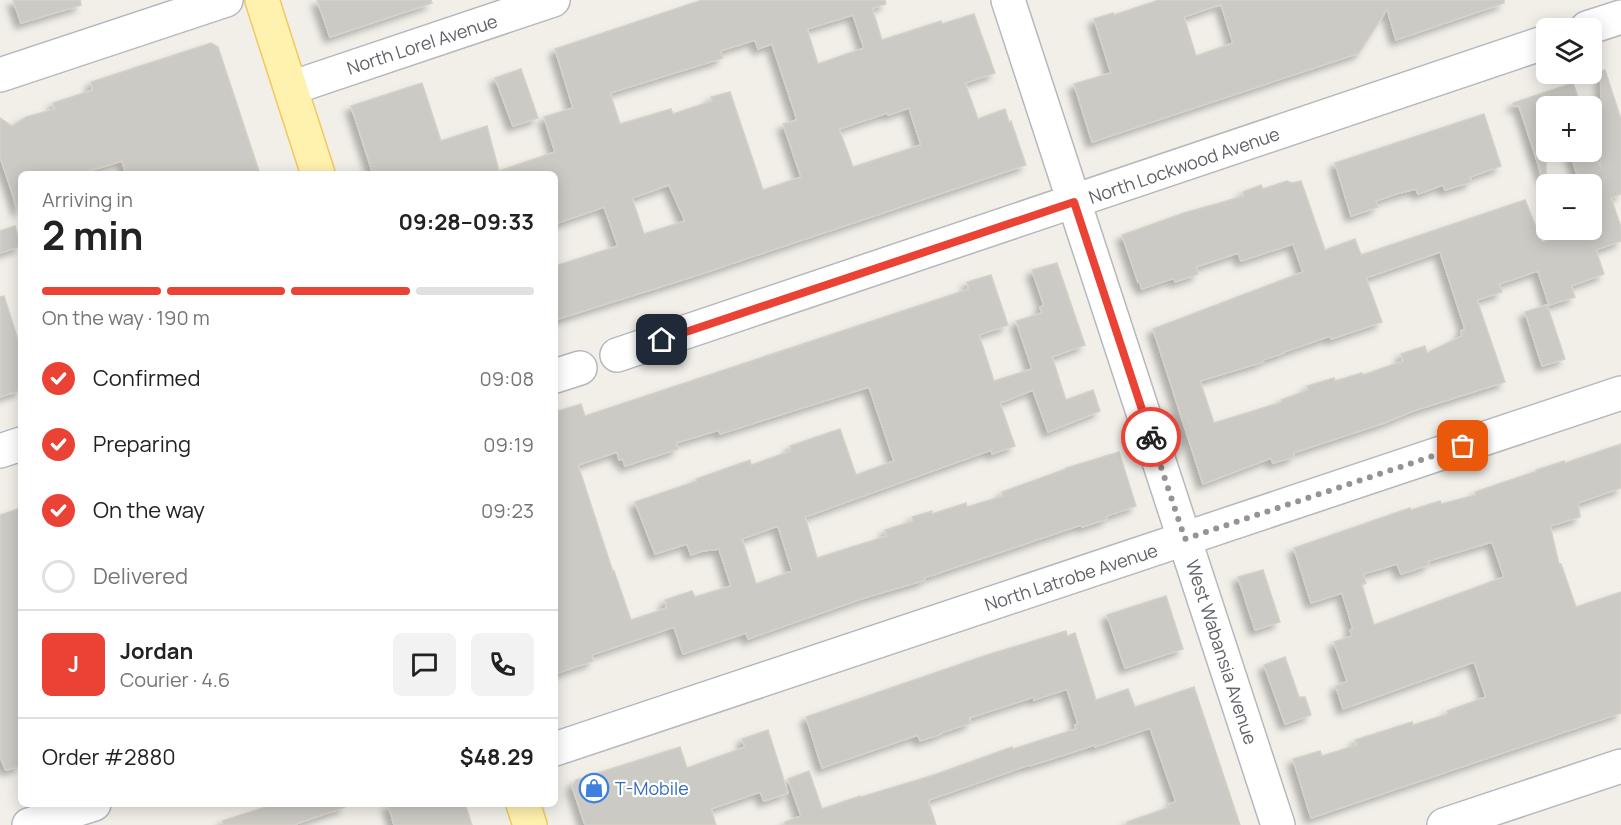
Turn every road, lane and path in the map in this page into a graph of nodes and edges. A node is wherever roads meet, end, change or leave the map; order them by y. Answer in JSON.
{"nodes":[{"id":1,"x":226,"y":0,"type":"edge"},
{"id":2,"x":262,"y":0,"type":"edge"},
{"id":3,"x":553,"y":0,"type":"edge"},
{"id":4,"x":1008,"y":0,"type":"edge"},
{"id":5,"x":1621,"y":17,"type":"edge"},
{"id":6,"x":1602,"y":23,"type":"edge"},
{"id":7,"x":1536,"y":45,"type":"edge"},
{"id":8,"x":0,"y":75,"type":"edge"},
{"id":9,"x":291,"y":88,"type":"junction"},
{"id":10,"x":317,"y":171,"type":"edge"},
{"id":11,"x":1074,"y":202,"type":"junction"},
{"id":12,"x":616,"y":355,"type":"dead end"},
{"id":13,"x":1621,"y":393,"type":"edge"},
{"id":14,"x":18,"y":445,"type":"edge"},
{"id":15,"x":0,"y":451,"type":"edge"},
{"id":16,"x":1185,"y":539,"type":"junction"},
{"id":17,"x":558,"y":748,"type":"edge"},
{"id":18,"x":1621,"y":766,"type":"edge"},
{"id":19,"x":85,"y":807,"type":"edge"},
{"id":20,"x":524,"y":807,"type":"edge"},
{"id":21,"x":29,"y":825,"type":"edge"},
{"id":22,"x":530,"y":825,"type":"edge"},
{"id":23,"x":1278,"y":825,"type":"edge"},
{"id":24,"x":1444,"y":825,"type":"edge"}],
"edges":[{"from":1,"to":8,"type":"street"},
{"from":2,"to":9,"type":"main road"},
{"from":3,"to":9,"type":"street","name":"North Lorel Avenue"},
{"from":4,"to":11,"type":"street","name":"West Wabansia Avenue"},
{"from":5,"to":6,"type":"street"},
{"from":7,"to":11,"type":"street","name":"North Lockwood Avenue"},
{"from":9,"to":10,"type":"main road"},
{"from":11,"to":12,"type":"street","name":"North Lockwood Avenue"},
{"from":11,"to":16,"type":"street","name":"West Wabansia Avenue"},
{"from":13,"to":16,"type":"street","name":"North Latrobe Avenue"},
{"from":14,"to":15,"type":"street"},
{"from":16,"to":17,"type":"street","name":"North Latrobe Avenue"},
{"from":16,"to":23,"type":"street","name":"West Wabansia Avenue"},
{"from":18,"to":24,"type":"street"},
{"from":19,"to":21,"type":"street"},
{"from":20,"to":22,"type":"main road"}]}
